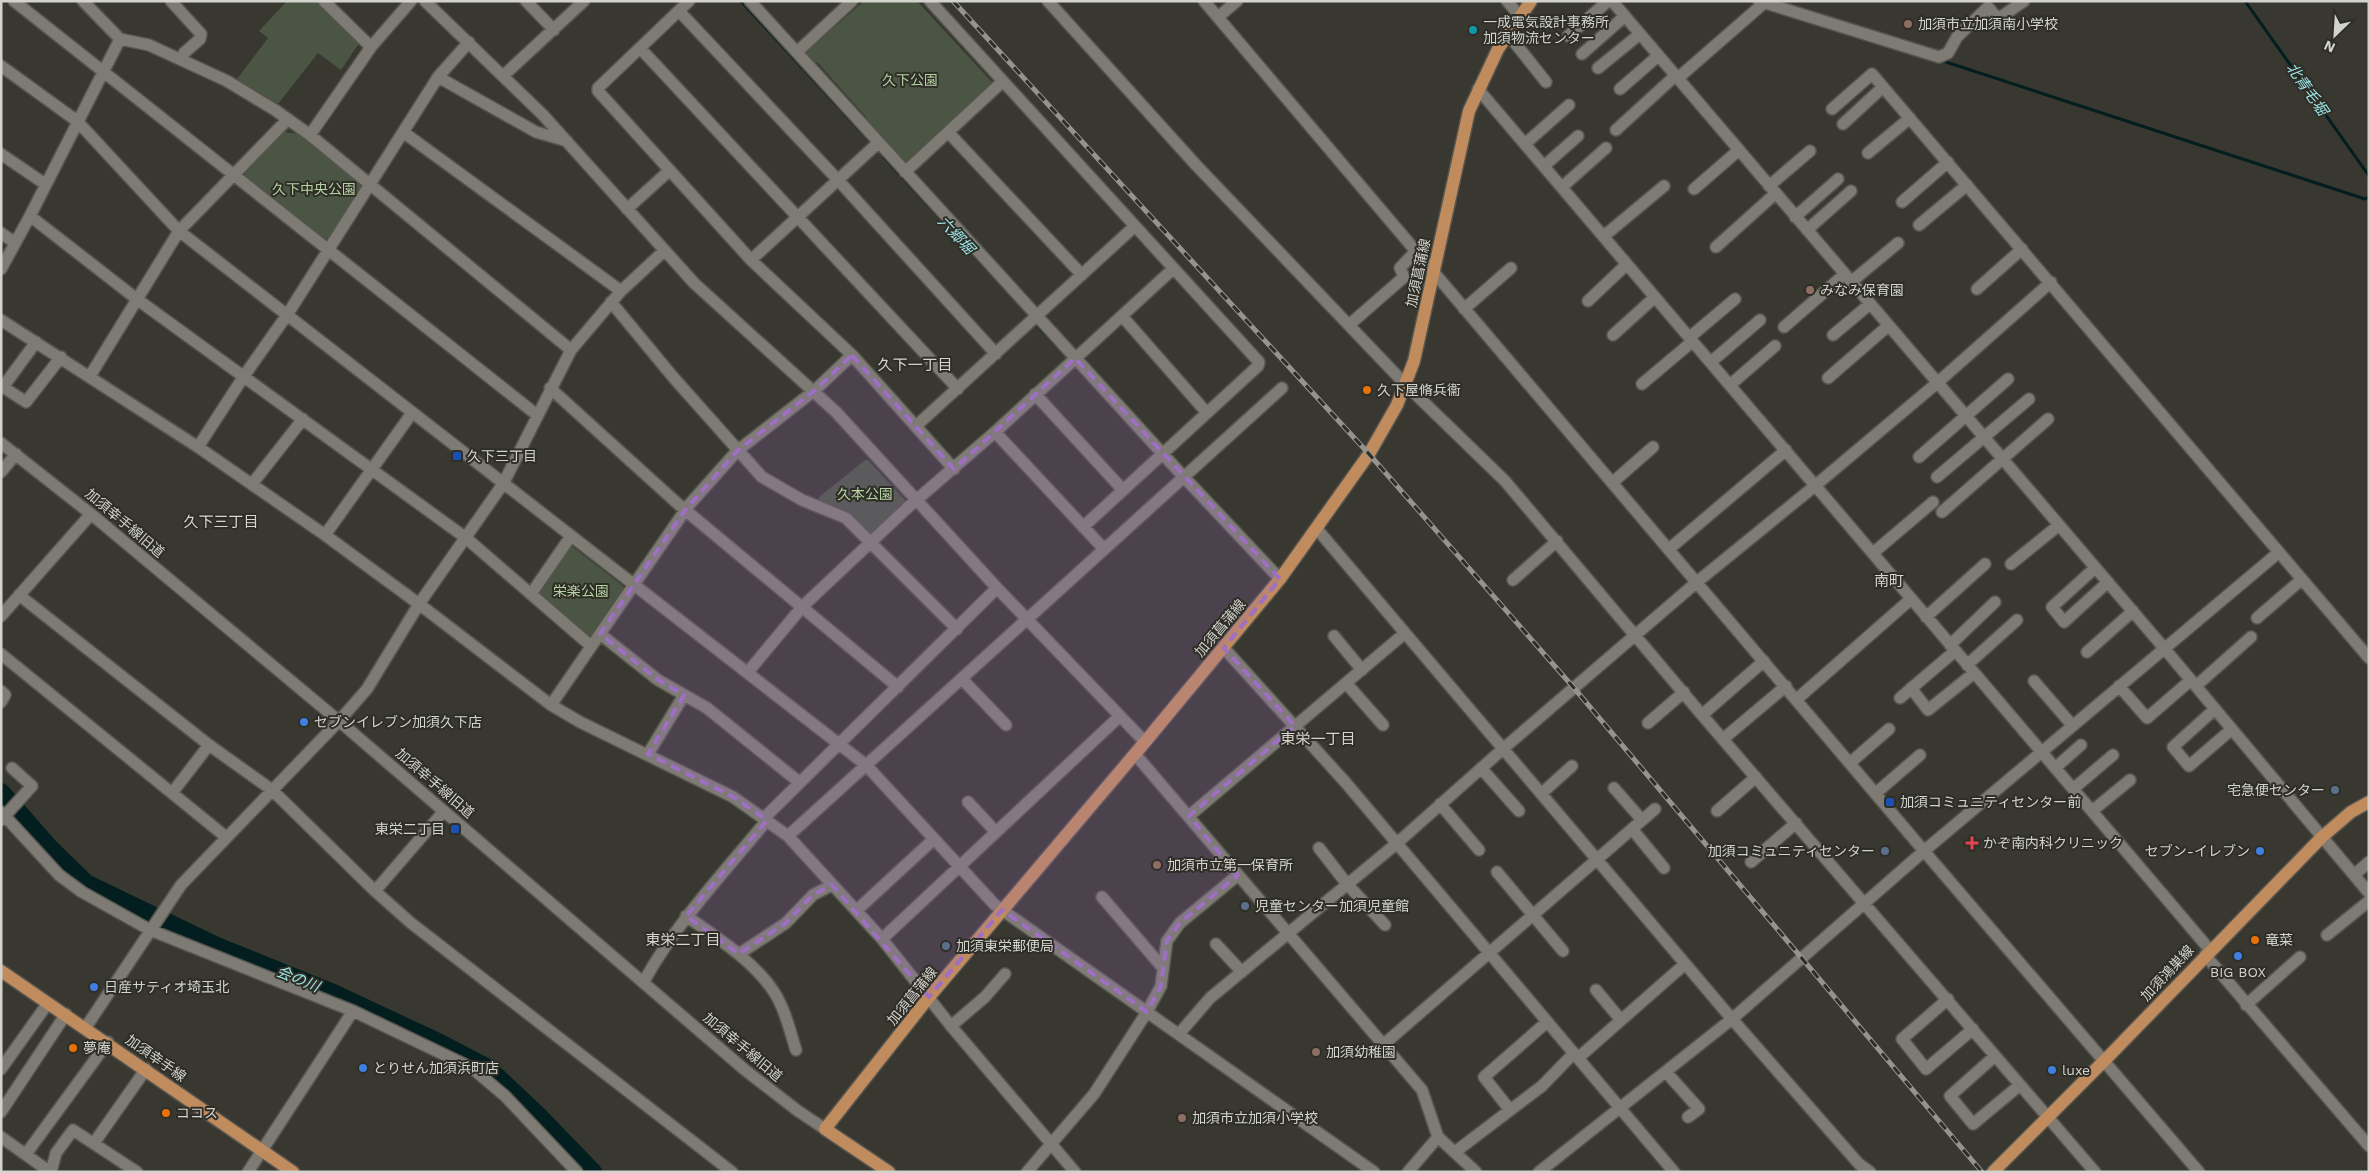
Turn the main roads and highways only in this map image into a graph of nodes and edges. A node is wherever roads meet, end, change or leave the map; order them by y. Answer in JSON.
{"nodes":[{"id":1,"x":1531,"y":1,"type":"edge"},
{"id":2,"x":2369,"y":802,"type":"edge"},
{"id":3,"x":1,"y":971,"type":"edge"},
{"id":4,"x":1998,"y":1170,"type":"edge"},
{"id":5,"x":293,"y":1172,"type":"edge"},
{"id":6,"x":889,"y":1172,"type":"edge"}],
"edges":[{"from":1,"to":6,"type":"main road","name":"加須菖蒲線"},
{"from":2,"to":4,"type":"main road","name":"加須鴻巣線"},
{"from":3,"to":5,"type":"main road","name":"加須幸手線"}]}
